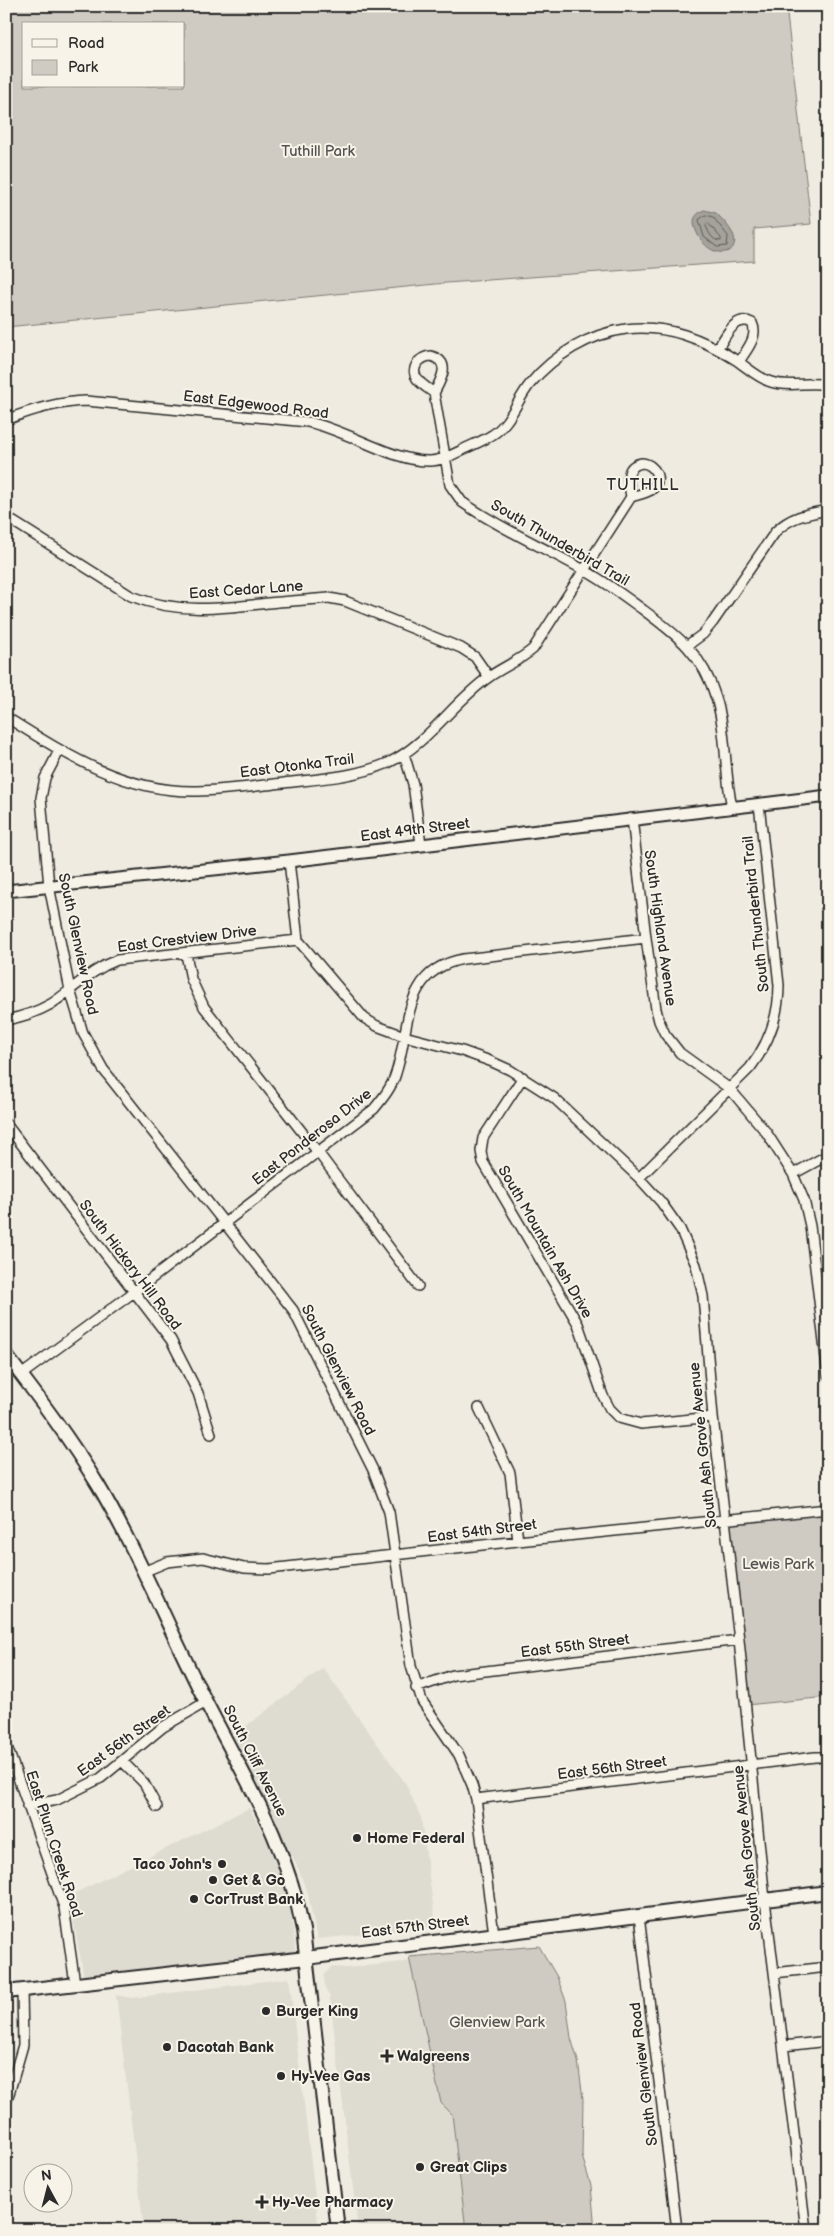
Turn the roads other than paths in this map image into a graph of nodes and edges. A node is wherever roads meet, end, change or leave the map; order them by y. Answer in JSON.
{"nodes":[{"id":1,"x":718,"y":348,"type":"junction"},
{"id":2,"x":739,"y":362,"type":"junction"},
{"id":3,"x":828,"y":385,"type":"edge"},
{"id":4,"x":434,"y":394,"type":"dead end"},
{"id":5,"x":6,"y":420,"type":"edge"},
{"id":6,"x":446,"y":458,"type":"junction"},
{"id":7,"x":631,"y":497,"type":"dead end"},
{"id":8,"x":828,"y":510,"type":"edge"},
{"id":9,"x":6,"y":517,"type":"edge"},
{"id":10,"x":584,"y":570,"type":"junction"},
{"id":11,"x":688,"y":645,"type":"junction"},
{"id":12,"x":489,"y":677,"type":"junction"},
{"id":13,"x":6,"y":717,"type":"edge"},
{"id":14,"x":60,"y":751,"type":"junction"},
{"id":15,"x":404,"y":754,"type":"junction"},
{"id":16,"x":828,"y":796,"type":"edge"},
{"id":17,"x":759,"y":804,"type":"junction"},
{"id":18,"x":732,"y":807,"type":"junction"},
{"id":19,"x":632,"y":818,"type":"junction"},
{"id":20,"x":421,"y":844,"type":"junction"},
{"id":21,"x":289,"y":861,"type":"junction"},
{"id":22,"x":49,"y":886,"type":"junction"},
{"id":23,"x":6,"y":891,"type":"edge"},
{"id":24,"x":646,"y":938,"type":"junction"},
{"id":25,"x":298,"y":940,"type":"junction"},
{"id":26,"x":186,"y":954,"type":"junction"},
{"id":27,"x":70,"y":990,"type":"junction"},
{"id":28,"x":6,"y":1020,"type":"edge"},
{"id":29,"x":404,"y":1036,"type":"junction"},
{"id":30,"x":523,"y":1077,"type":"junction"},
{"id":31,"x":730,"y":1090,"type":"junction"},
{"id":32,"x":6,"y":1124,"type":"edge"},
{"id":33,"x":317,"y":1151,"type":"junction"},
{"id":34,"x":828,"y":1155,"type":"edge"},
{"id":35,"x":793,"y":1174,"type":"junction"},
{"id":36,"x":639,"y":1178,"type":"junction"},
{"id":37,"x":224,"y":1222,"type":"junction"},
{"id":38,"x":418,"y":1286,"type":"dead end"},
{"id":39,"x":134,"y":1292,"type":"junction"},
{"id":40,"x":6,"y":1355,"type":"edge"},
{"id":41,"x":22,"y":1375,"type":"junction"},
{"id":42,"x":828,"y":1375,"type":"edge"},
{"id":43,"x":479,"y":1408,"type":"dead end"},
{"id":44,"x":714,"y":1417,"type":"junction"},
{"id":45,"x":211,"y":1434,"type":"dead end"},
{"id":46,"x":828,"y":1509,"type":"edge"},
{"id":47,"x":725,"y":1520,"type":"junction"},
{"id":48,"x":518,"y":1541,"type":"junction"},
{"id":49,"x":396,"y":1555,"type":"junction"},
{"id":50,"x":143,"y":1572,"type":"junction"},
{"id":51,"x":739,"y":1640,"type":"junction"},
{"id":52,"x":416,"y":1688,"type":"junction"},
{"id":53,"x":206,"y":1702,"type":"junction"},
{"id":54,"x":6,"y":1744,"type":"edge"},
{"id":55,"x":828,"y":1757,"type":"edge"},
{"id":56,"x":122,"y":1761,"type":"junction"},
{"id":57,"x":752,"y":1765,"type":"junction"},
{"id":58,"x":476,"y":1799,"type":"junction"},
{"id":59,"x":27,"y":1806,"type":"junction"},
{"id":60,"x":157,"y":1807,"type":"dead end"},
{"id":61,"x":828,"y":1892,"type":"edge"},
{"id":62,"x":765,"y":1900,"type":"junction"},
{"id":63,"x":639,"y":1916,"type":"junction"},
{"id":64,"x":494,"y":1934,"type":"junction"},
{"id":65,"x":306,"y":1958,"type":"junction"},
{"id":66,"x":828,"y":1967,"type":"edge"},
{"id":67,"x":774,"y":1973,"type":"junction"},
{"id":68,"x":75,"y":1984,"type":"junction"},
{"id":69,"x":22,"y":1990,"type":"junction"},
{"id":70,"x":6,"y":1992,"type":"edge"},
{"id":71,"x":828,"y":2041,"type":"edge"},
{"id":72,"x":784,"y":2046,"type":"junction"},
{"id":73,"x":8,"y":2097,"type":"dead end"},
{"id":74,"x":338,"y":2230,"type":"edge"},
{"id":75,"x":677,"y":2230,"type":"edge"},
{"id":76,"x":806,"y":2230,"type":"edge"}],
"edges":[{"from":1,"to":2,"type":"street","name":"East Edgewood Road"},
{"from":1,"to":2,"type":"street"},
{"from":1,"to":6,"type":"street","name":"East Edgewood Road"},
{"from":2,"to":3,"type":"street","name":"East Edgewood Road"},
{"from":4,"to":6,"type":"street","name":"South Thunderbird Trail"},
{"from":5,"to":6,"type":"street","name":"East Edgewood Road"},
{"from":6,"to":10,"type":"street","name":"South Thunderbird Trail"},
{"from":7,"to":10,"type":"street","name":"East Otonka Trail"},
{"from":8,"to":11,"type":"street"},
{"from":9,"to":12,"type":"street","name":"East Cedar Lane"},
{"from":10,"to":11,"type":"street","name":"South Thunderbird Trail"},
{"from":10,"to":12,"type":"street","name":"East Otonka Trail"},
{"from":11,"to":18,"type":"street","name":"South Thunderbird Trail"},
{"from":12,"to":15,"type":"street","name":"East Otonka Trail"},
{"from":13,"to":14,"type":"street","name":"East Otonka Trail"},
{"from":14,"to":15,"type":"street","name":"East Otonka Trail"},
{"from":14,"to":22,"type":"street","name":"South Glenview Road"},
{"from":15,"to":20,"type":"street"},
{"from":16,"to":17,"type":"street","name":"East 49th Street"},
{"from":17,"to":18,"type":"street","name":"East 49th Street"},
{"from":17,"to":31,"type":"street","name":"South Thunderbird Trail"},
{"from":18,"to":19,"type":"street","name":"East 49th Street"},
{"from":19,"to":20,"type":"street","name":"East 49th Street"},
{"from":19,"to":24,"type":"street","name":"South Highland Avenue"},
{"from":20,"to":21,"type":"street","name":"East 49th Street"},
{"from":21,"to":22,"type":"street","name":"East 49th Street"},
{"from":21,"to":25,"type":"street"},
{"from":22,"to":23,"type":"street","name":"East 49th Street"},
{"from":22,"to":27,"type":"street","name":"South Glenview Road"},
{"from":24,"to":29,"type":"street","name":"East Ponderosa Drive"},
{"from":24,"to":31,"type":"street","name":"South Highland Avenue"},
{"from":25,"to":26,"type":"street","name":"East Crestview Drive"},
{"from":25,"to":29,"type":"street","name":"South Ash Grove Avenue"},
{"from":26,"to":27,"type":"street","name":"East Crestview Drive"},
{"from":26,"to":33,"type":"street"},
{"from":27,"to":28,"type":"street","name":"East Crestview Drive"},
{"from":27,"to":37,"type":"street","name":"South Glenview Road"},
{"from":29,"to":30,"type":"street","name":"South Ash Grove Avenue"},
{"from":29,"to":33,"type":"street","name":"East Ponderosa Drive"},
{"from":30,"to":36,"type":"street","name":"South Ash Grove Avenue"},
{"from":30,"to":44,"type":"street","name":"South Mountain Ash Drive"},
{"from":31,"to":35,"type":"street","name":"South Highland Avenue"},
{"from":31,"to":36,"type":"street","name":"South Thunderbird Trail"},
{"from":32,"to":39,"type":"street","name":"South Hickory Hill Road"},
{"from":33,"to":37,"type":"street","name":"East Ponderosa Drive"},
{"from":33,"to":38,"type":"street"},
{"from":34,"to":35,"type":"street"},
{"from":35,"to":42,"type":"street","name":"South Highland Avenue"},
{"from":36,"to":44,"type":"street","name":"South Ash Grove Avenue"},
{"from":37,"to":39,"type":"street","name":"East Ponderosa Drive"},
{"from":37,"to":49,"type":"street","name":"South Glenview Road"},
{"from":39,"to":41,"type":"street","name":"East Ponderosa Drive"},
{"from":39,"to":45,"type":"street","name":"South Hickory Hill Road"},
{"from":40,"to":41,"type":"main road","name":"South Cliff Avenue"},
{"from":41,"to":50,"type":"main road","name":"South Cliff Avenue"},
{"from":43,"to":48,"type":"street"},
{"from":44,"to":47,"type":"street","name":"South Ash Grove Avenue"},
{"from":46,"to":47,"type":"street","name":"East 54th Street"},
{"from":47,"to":48,"type":"street","name":"East 54th Street"},
{"from":47,"to":51,"type":"street","name":"South Ash Grove Avenue"},
{"from":48,"to":49,"type":"street","name":"East 54th Street"},
{"from":49,"to":50,"type":"street","name":"East 54th Street"},
{"from":49,"to":52,"type":"street","name":"South Glenview Road"},
{"from":50,"to":53,"type":"main road","name":"South Cliff Avenue"},
{"from":51,"to":52,"type":"street","name":"East 55th Street"},
{"from":51,"to":57,"type":"street","name":"South Ash Grove Avenue"},
{"from":52,"to":58,"type":"street","name":"South Glenview Road"},
{"from":53,"to":56,"type":"street","name":"East 56th Street"},
{"from":53,"to":65,"type":"main road","name":"South Cliff Avenue"},
{"from":54,"to":59,"type":"street","name":"East Plum Creek Road"},
{"from":55,"to":57,"type":"street","name":"East 56th Street"},
{"from":56,"to":59,"type":"street","name":"East 56th Street"},
{"from":56,"to":60,"type":"street"},
{"from":57,"to":58,"type":"street","name":"East 56th Street"},
{"from":57,"to":62,"type":"street","name":"South Ash Grove Avenue"},
{"from":58,"to":64,"type":"street","name":"South Glenview Road"},
{"from":59,"to":68,"type":"street","name":"East Plum Creek Road"},
{"from":61,"to":62,"type":"main road","name":"East 57th Street"},
{"from":62,"to":63,"type":"main road","name":"East 57th Street"},
{"from":62,"to":67,"type":"street","name":"South Ash Grove Avenue"},
{"from":63,"to":64,"type":"main road","name":"East 57th Street"},
{"from":63,"to":75,"type":"street","name":"South Glenview Road"},
{"from":64,"to":65,"type":"main road","name":"East 57th Street"},
{"from":65,"to":68,"type":"main road","name":"East 57th Street"},
{"from":65,"to":74,"type":"main road","name":"South Cliff Avenue"},
{"from":66,"to":67,"type":"street"},
{"from":67,"to":72,"type":"street","name":"South Ash Grove Avenue"},
{"from":68,"to":69,"type":"main road","name":"East 57th Street"},
{"from":69,"to":70,"type":"main road","name":"East 57th Street"},
{"from":69,"to":73,"type":"street"},
{"from":71,"to":72,"type":"street"},
{"from":72,"to":76,"type":"street","name":"South Ash Grove Avenue"}]}
